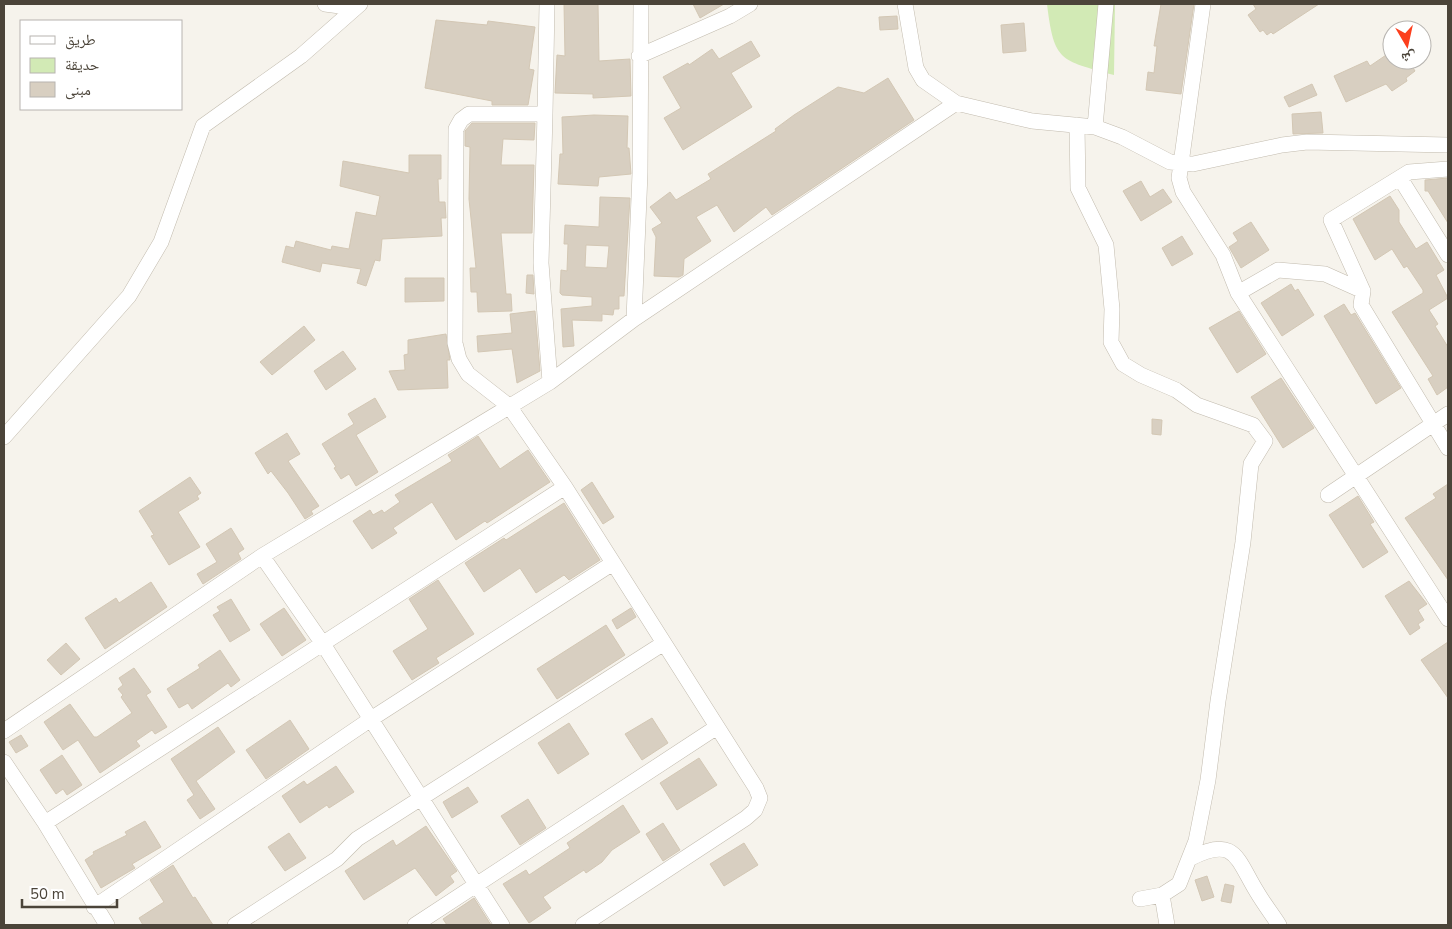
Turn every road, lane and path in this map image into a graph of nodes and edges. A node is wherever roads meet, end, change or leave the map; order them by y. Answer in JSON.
{"nodes":[{"id":1,"x":325,"y":4,"type":"edge"},
{"id":2,"x":354,"y":4,"type":"edge"},
{"id":3,"x":360,"y":4,"type":"edge"},
{"id":4,"x":547,"y":4,"type":"edge"},
{"id":5,"x":641,"y":4,"type":"edge"},
{"id":6,"x":750,"y":4,"type":"edge"},
{"id":7,"x":905,"y":4,"type":"edge"},
{"id":8,"x":1106,"y":4,"type":"edge"},
{"id":9,"x":1203,"y":4,"type":"edge"},
{"id":10,"x":639,"y":56,"type":"junction"},
{"id":11,"x":956,"y":103,"type":"junction"},
{"id":12,"x":545,"y":114,"type":"junction"},
{"id":13,"x":1077,"y":125,"type":"junction"},
{"id":14,"x":1095,"y":127,"type":"junction"},
{"id":15,"x":1448,"y":145,"type":"edge"},
{"id":16,"x":1182,"y":164,"type":"junction"},
{"id":17,"x":1448,"y":169,"type":"edge"},
{"id":18,"x":1400,"y":178,"type":"junction"},
{"id":19,"x":1448,"y":255,"type":"edge"},
{"id":20,"x":1363,"y":291,"type":"junction"},
{"id":21,"x":1238,"y":293,"type":"junction"},
{"id":22,"x":634,"y":319,"type":"junction"},
{"id":23,"x":550,"y":382,"type":"junction"},
{"id":24,"x":510,"y":406,"type":"junction"},
{"id":25,"x":1448,"y":414,"type":"edge"},
{"id":26,"x":1432,"y":424,"type":"junction"},
{"id":27,"x":4,"y":437,"type":"edge"},
{"id":28,"x":1448,"y":448,"type":"edge"},
{"id":29,"x":1358,"y":476,"type":"junction"},
{"id":30,"x":565,"y":487,"type":"junction"},
{"id":31,"x":1328,"y":495,"type":"dead end"},
{"id":32,"x":262,"y":556,"type":"junction"},
{"id":33,"x":613,"y":563,"type":"junction"},
{"id":34,"x":1448,"y":619,"type":"edge"},
{"id":35,"x":664,"y":643,"type":"junction"},
{"id":36,"x":323,"y":644,"type":"junction"},
{"id":37,"x":371,"y":718,"type":"junction"},
{"id":38,"x":717,"y":727,"type":"junction"},
{"id":39,"x":4,"y":731,"type":"edge"},
{"id":40,"x":4,"y":762,"type":"edge"},
{"id":41,"x":421,"y":798,"type":"junction"},
{"id":42,"x":45,"y":823,"type":"junction"},
{"id":43,"x":1191,"y":858,"type":"junction"},
{"id":44,"x":477,"y":886,"type":"junction"},
{"id":45,"x":1162,"y":895,"type":"junction"},
{"id":46,"x":1140,"y":899,"type":"dead end"},
{"id":47,"x":94,"y":907,"type":"junction"},
{"id":48,"x":107,"y":925,"type":"edge"},
{"id":49,"x":235,"y":925,"type":"edge"},
{"id":50,"x":415,"y":925,"type":"edge"},
{"id":51,"x":502,"y":925,"type":"edge"},
{"id":52,"x":583,"y":925,"type":"edge"},
{"id":53,"x":1167,"y":925,"type":"edge"},
{"id":54,"x":1279,"y":925,"type":"edge"}],
"edges":[{"from":1,"to":2,"type":"street"},
{"from":3,"to":27,"type":"street"},
{"from":4,"to":12,"type":"street"},
{"from":5,"to":10,"type":"street"},
{"from":6,"to":10,"type":"street"},
{"from":7,"to":11,"type":"street"},
{"from":8,"to":14,"type":"street"},
{"from":9,"to":16,"type":"street"},
{"from":10,"to":22,"type":"street"},
{"from":11,"to":13,"type":"street"},
{"from":11,"to":22,"type":"street"},
{"from":12,"to":23,"type":"street"},
{"from":12,"to":24,"type":"street"},
{"from":13,"to":14,"type":"street"},
{"from":13,"to":43,"type":"street"},
{"from":14,"to":16,"type":"street"},
{"from":15,"to":16,"type":"street"},
{"from":16,"to":21,"type":"street"},
{"from":17,"to":18,"type":"street"},
{"from":18,"to":19,"type":"street"},
{"from":18,"to":20,"type":"street"},
{"from":20,"to":21,"type":"street"},
{"from":20,"to":26,"type":"street"},
{"from":21,"to":29,"type":"street"},
{"from":22,"to":23,"type":"street"},
{"from":23,"to":24,"type":"street"},
{"from":24,"to":30,"type":"street"},
{"from":24,"to":32,"type":"street"},
{"from":25,"to":26,"type":"street"},
{"from":26,"to":28,"type":"street"},
{"from":26,"to":29,"type":"street"},
{"from":29,"to":31,"type":"street"},
{"from":29,"to":34,"type":"street"},
{"from":30,"to":33,"type":"street"},
{"from":30,"to":36,"type":"street"},
{"from":32,"to":36,"type":"street"},
{"from":32,"to":39,"type":"street"},
{"from":33,"to":35,"type":"street"},
{"from":33,"to":37,"type":"street"},
{"from":35,"to":38,"type":"street"},
{"from":35,"to":41,"type":"street"},
{"from":36,"to":37,"type":"street"},
{"from":36,"to":42,"type":"street"},
{"from":37,"to":41,"type":"street"},
{"from":37,"to":47,"type":"street"},
{"from":38,"to":44,"type":"street"},
{"from":38,"to":52,"type":"street"},
{"from":40,"to":42,"type":"street"},
{"from":41,"to":44,"type":"street"},
{"from":41,"to":49,"type":"street"},
{"from":42,"to":47,"type":"street"},
{"from":43,"to":45,"type":"street"},
{"from":43,"to":54,"type":"street"},
{"from":44,"to":50,"type":"street"},
{"from":44,"to":51,"type":"street"},
{"from":45,"to":46,"type":"street"},
{"from":45,"to":53,"type":"street"},
{"from":47,"to":48,"type":"street"}]}
